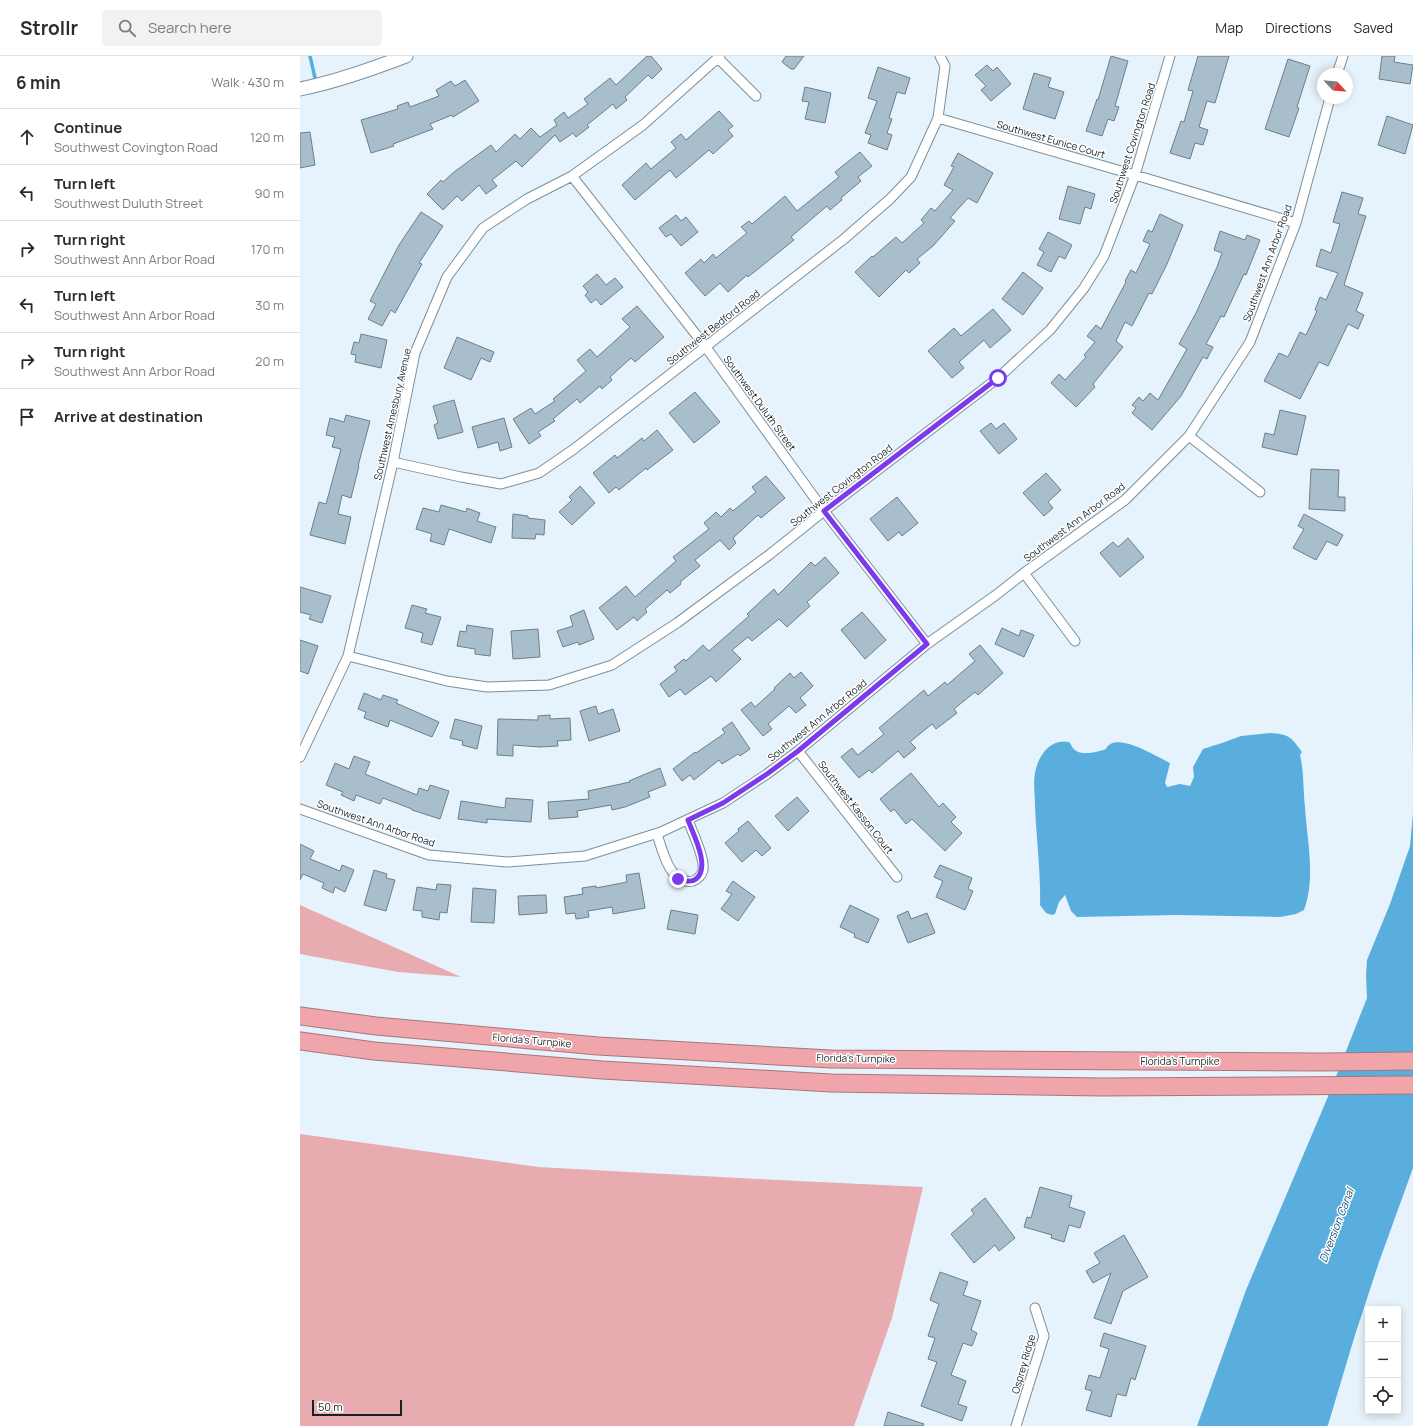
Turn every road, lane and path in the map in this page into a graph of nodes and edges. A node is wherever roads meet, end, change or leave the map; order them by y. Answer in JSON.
{"nodes":[{"id":1,"x":406,"y":56,"type":"edge"},
{"id":2,"x":940,"y":56,"type":"edge"},
{"id":3,"x":1170,"y":56,"type":"edge"},
{"id":4,"x":1343,"y":56,"type":"edge"},
{"id":5,"x":719,"y":57,"type":"edge"},
{"id":6,"x":1339,"y":68,"type":"edge"},
{"id":7,"x":300,"y":89,"type":"edge"},
{"id":8,"x":756,"y":96,"type":"dead end"},
{"id":9,"x":1328,"y":104,"type":"edge"},
{"id":10,"x":938,"y":118,"type":"junction"},
{"id":11,"x":1135,"y":175,"type":"junction"},
{"id":12,"x":572,"y":176,"type":"junction"},
{"id":13,"x":1296,"y":223,"type":"junction"},
{"id":14,"x":705,"y":346,"type":"junction"},
{"id":15,"x":1189,"y":436,"type":"junction"},
{"id":16,"x":393,"y":462,"type":"junction"},
{"id":17,"x":1260,"y":492,"type":"dead end"},
{"id":18,"x":824,"y":511,"type":"junction"},
{"id":19,"x":1024,"y":573,"type":"junction"},
{"id":20,"x":1075,"y":641,"type":"dead end"},
{"id":21,"x":927,"y":644,"type":"junction"},
{"id":22,"x":348,"y":656,"type":"junction"},
{"id":23,"x":798,"y":751,"type":"junction"},
{"id":24,"x":300,"y":757,"type":"edge"},
{"id":25,"x":300,"y":809,"type":"edge"},
{"id":26,"x":688,"y":820,"type":"junction"},
{"id":27,"x":657,"y":834,"type":"junction"},
{"id":28,"x":897,"y":877,"type":"dead end"},
{"id":29,"x":300,"y":1016,"type":"edge"},
{"id":30,"x":300,"y":1041,"type":"edge"},
{"id":31,"x":1413,"y":1061,"type":"edge"},
{"id":32,"x":1413,"y":1085,"type":"edge"},
{"id":33,"x":1035,"y":1308,"type":"dead end"},
{"id":34,"x":1016,"y":1426,"type":"edge"}],
"edges":[{"from":1,"to":7,"type":"street"},
{"from":2,"to":10,"type":"street","name":"Southwest Bedford Road"},
{"from":3,"to":11,"type":"street","name":"Southwest Covington Road"},
{"from":4,"to":6,"type":"street"},
{"from":5,"to":8,"type":"street"},
{"from":5,"to":12,"type":"street","name":"Southwest Amesbury Avenue"},
{"from":9,"to":13,"type":"street","name":"Southwest Ann Arbor Road"},
{"from":10,"to":11,"type":"street","name":"Southwest Eunice Court"},
{"from":10,"to":14,"type":"street","name":"Southwest Bedford Road"},
{"from":11,"to":13,"type":"street","name":"Southwest Eunice Court"},
{"from":11,"to":18,"type":"street","name":"Southwest Covington Road"},
{"from":12,"to":14,"type":"street","name":"Southwest Duluth Street"},
{"from":12,"to":16,"type":"street","name":"Southwest Amesbury Avenue"},
{"from":13,"to":15,"type":"street","name":"Southwest Ann Arbor Road"},
{"from":14,"to":16,"type":"street","name":"Southwest Bedford Road"},
{"from":14,"to":18,"type":"street","name":"Southwest Duluth Street"},
{"from":15,"to":17,"type":"street"},
{"from":15,"to":19,"type":"street","name":"Southwest Ann Arbor Road"},
{"from":16,"to":22,"type":"street","name":"Southwest Amesbury Avenue"},
{"from":18,"to":21,"type":"street","name":"Southwest Duluth Street"},
{"from":18,"to":22,"type":"street","name":"Southwest Covington Road"},
{"from":19,"to":20,"type":"street"},
{"from":19,"to":21,"type":"street","name":"Southwest Ann Arbor Road"},
{"from":21,"to":23,"type":"street","name":"Southwest Ann Arbor Road"},
{"from":22,"to":24,"type":"street","name":"Southwest Amesbury Avenue"},
{"from":23,"to":26,"type":"street","name":"Southwest Ann Arbor Road"},
{"from":23,"to":28,"type":"street","name":"Southwest Kasson Court"},
{"from":25,"to":27,"type":"street","name":"Southwest Ann Arbor Road"},
{"from":26,"to":27,"type":"street","name":"Southwest Ann Arbor Road"},
{"from":26,"to":27,"type":"street"},
{"from":29,"to":31,"type":"highway","name":"Florida's Turnpike"},
{"from":30,"to":32,"type":"highway"},
{"from":33,"to":34,"type":"street","name":"Osprey Ridge"}]}
